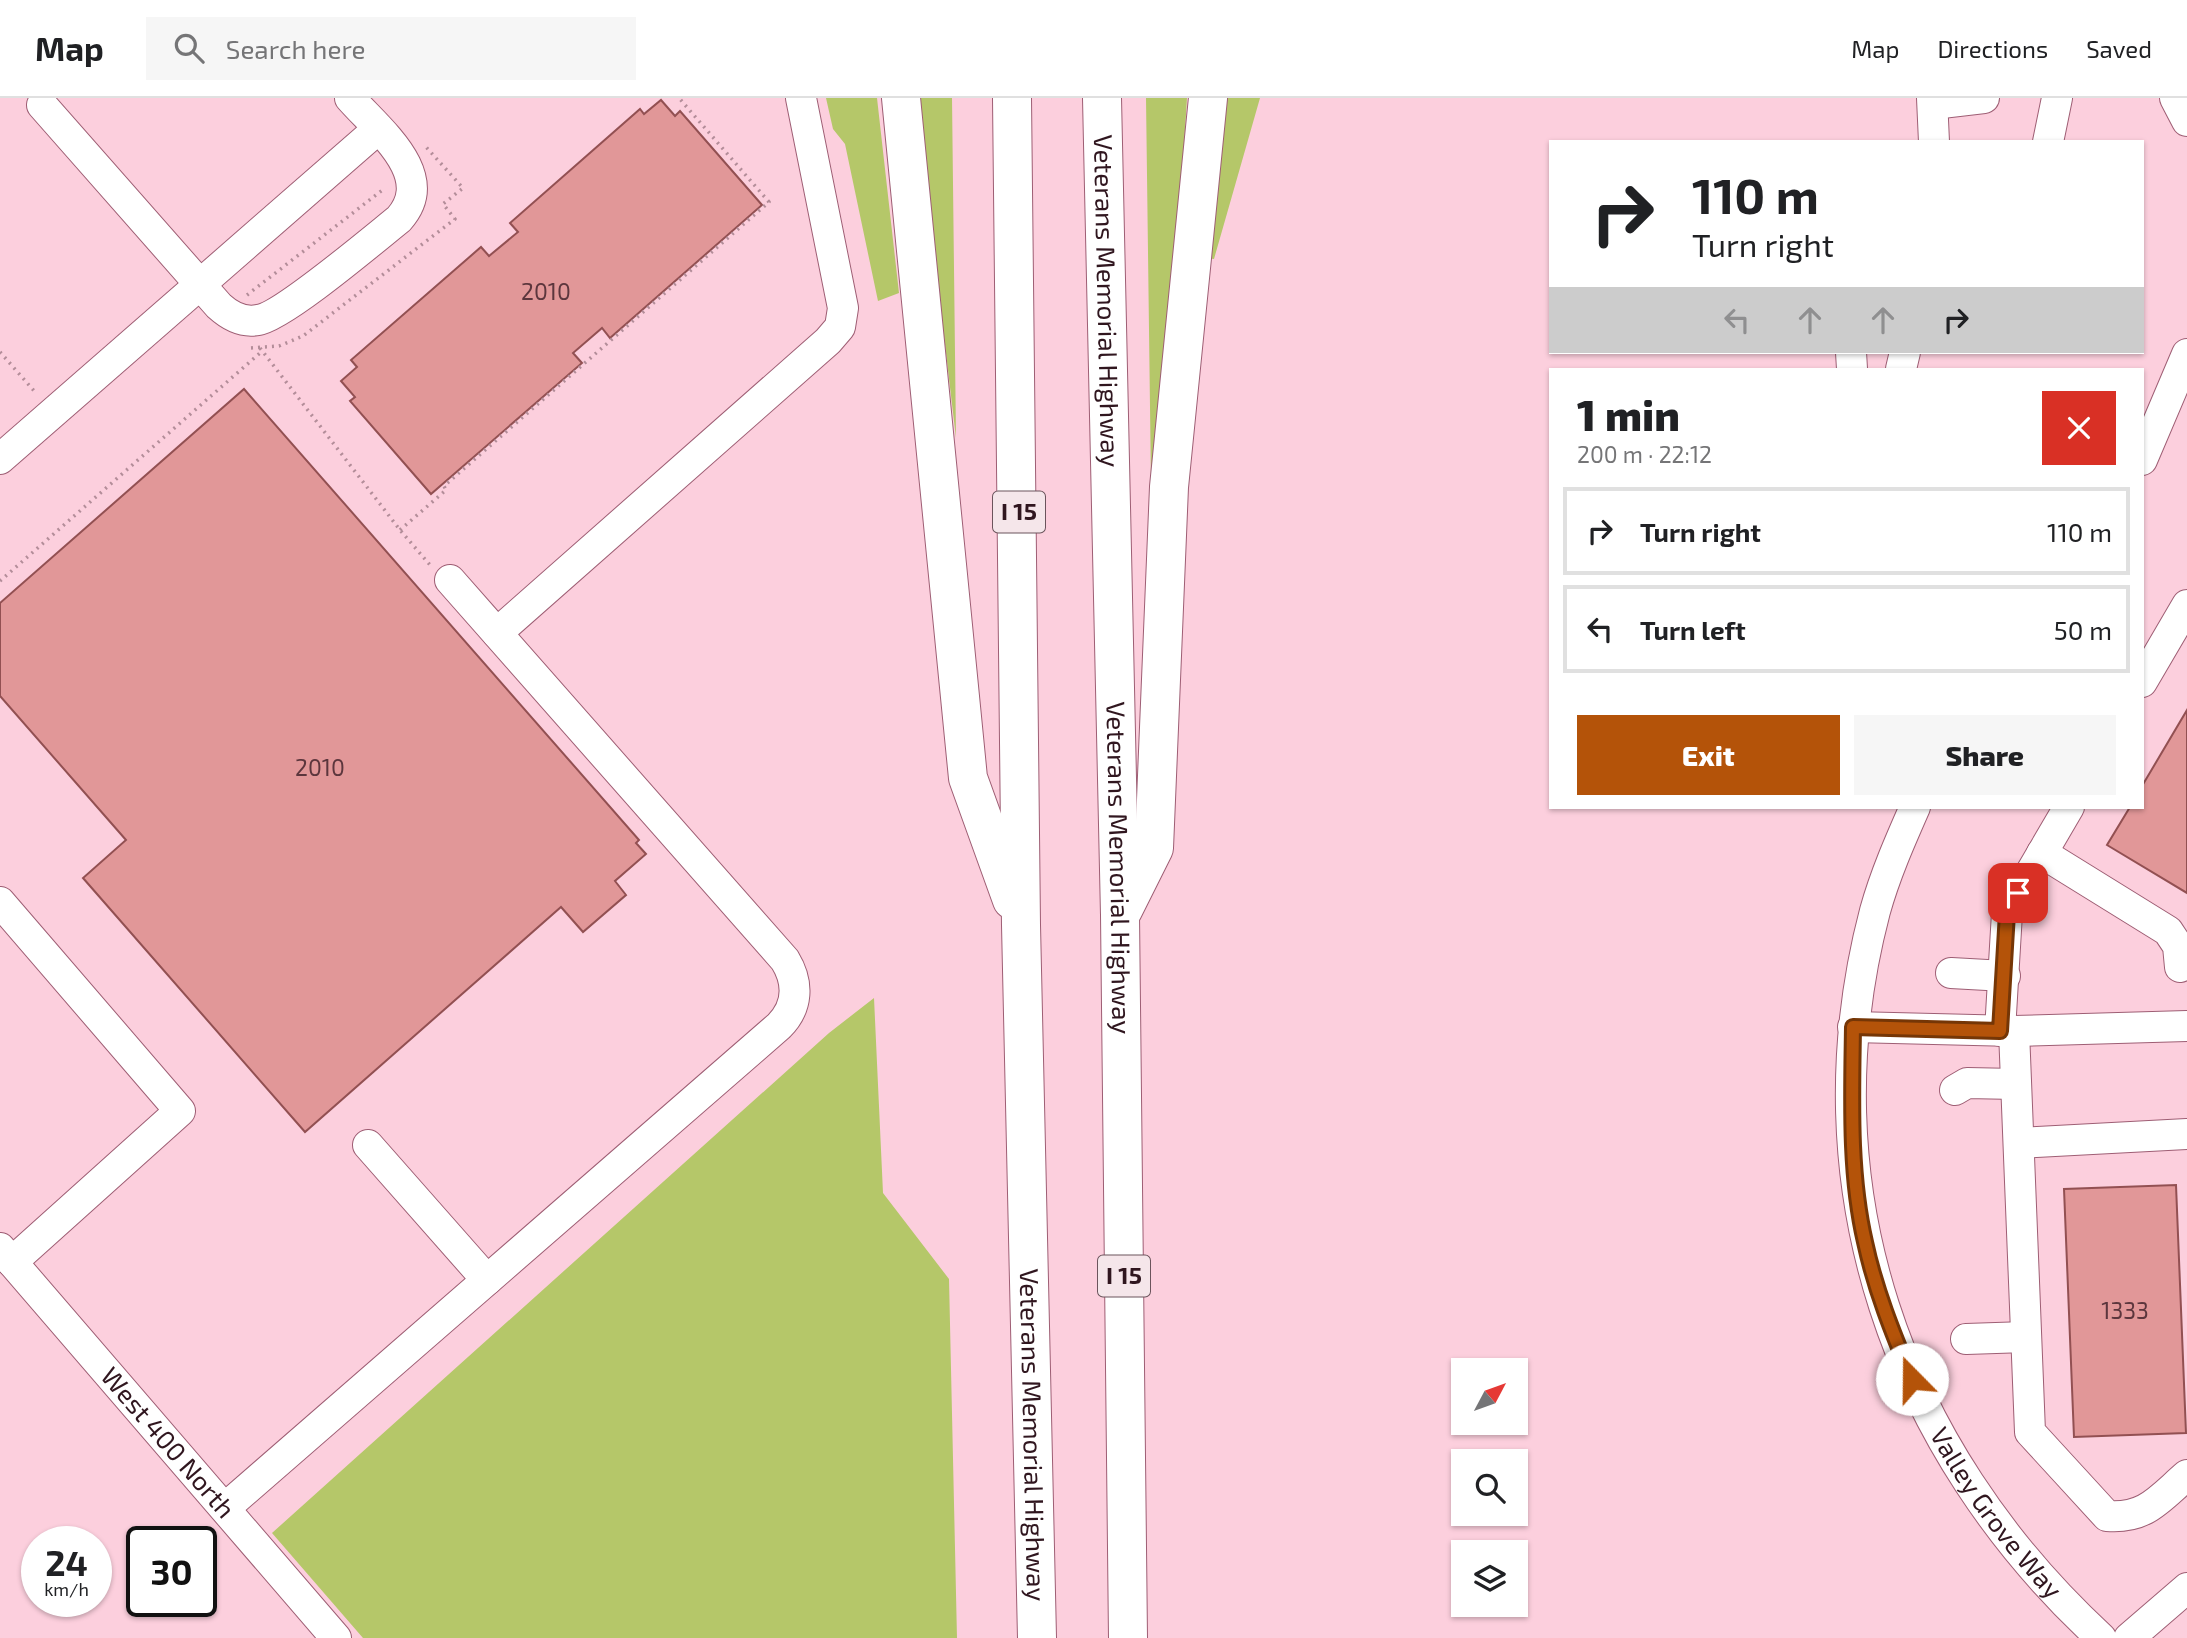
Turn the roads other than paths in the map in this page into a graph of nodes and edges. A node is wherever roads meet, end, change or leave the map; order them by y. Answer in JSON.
{"nodes":[{"id":1,"x":350,"y":98,"type":"edge"},
{"id":2,"x":802,"y":98,"type":"edge"},
{"id":3,"x":901,"y":98,"type":"edge"},
{"id":4,"x":1012,"y":98,"type":"edge"},
{"id":5,"x":1102,"y":98,"type":"edge"},
{"id":6,"x":1208,"y":98,"type":"edge"},
{"id":7,"x":1984,"y":98,"type":"edge"},
{"id":8,"x":2057,"y":98,"type":"edge"},
{"id":9,"x":2175,"y":98,"type":"edge"},
{"id":10,"x":1933,"y":101,"type":"edge"},
{"id":11,"x":42,"y":105,"type":"dead end"},
{"id":12,"x":2187,"y":121,"type":"edge"},
{"id":13,"x":378,"y":129,"type":"junction"},
{"id":14,"x":1934,"y":140,"type":"edge"},
{"id":15,"x":2048,"y":140,"type":"edge"},
{"id":16,"x":200,"y":285,"type":"junction"},
{"id":17,"x":2187,"y":354,"type":"edge"},
{"id":18,"x":2144,"y":455,"type":"edge"},
{"id":19,"x":0,"y":459,"type":"edge"},
{"id":20,"x":450,"y":579,"type":"road end"},
{"id":21,"x":2187,"y":605,"type":"edge"},
{"id":22,"x":497,"y":633,"type":"junction"},
{"id":23,"x":2144,"y":679,"type":"edge"},
{"id":24,"x":1914,"y":809,"type":"edge"},
{"id":25,"x":2068,"y":809,"type":"edge"},
{"id":26,"x":2042,"y":853,"type":"junction"},
{"id":27,"x":0,"y":902,"type":"edge"},
{"id":28,"x":1120,"y":915,"type":"junction"},
{"id":29,"x":1021,"y":925,"type":"junction"},
{"id":30,"x":2180,"y":967,"type":"dead end"},
{"id":31,"x":1951,"y":973,"type":"dead end"},
{"id":32,"x":2005,"y":976,"type":"junction"},
{"id":33,"x":2187,"y":1026,"type":"edge"},
{"id":34,"x":1853,"y":1027,"type":"junction"},
{"id":35,"x":2007,"y":1031,"type":"junction"},
{"id":36,"x":2017,"y":1084,"type":"junction"},
{"id":37,"x":1955,"y":1090,"type":"dead end"},
{"id":38,"x":2187,"y":1134,"type":"edge"},
{"id":39,"x":2019,"y":1143,"type":"junction"},
{"id":40,"x":368,"y":1145,"type":"dead end"},
{"id":41,"x":6,"y":1255,"type":"edge"},
{"id":42,"x":487,"y":1280,"type":"junction"},
{"id":43,"x":2026,"y":1337,"type":"junction"},
{"id":44,"x":1966,"y":1339,"type":"dead end"},
{"id":45,"x":2187,"y":1475,"type":"edge"},
{"id":46,"x":225,"y":1508,"type":"junction"},
{"id":47,"x":2187,"y":1588,"type":"edge"},
{"id":48,"x":336,"y":1638,"type":"edge"},
{"id":49,"x":1037,"y":1638,"type":"edge"},
{"id":50,"x":1128,"y":1638,"type":"edge"},
{"id":51,"x":2101,"y":1638,"type":"edge"},
{"id":52,"x":2129,"y":1638,"type":"edge"}],
"edges":[{"from":1,"to":13,"type":"street"},
{"from":2,"to":22,"type":"street"},
{"from":3,"to":29,"type":"highway"},
{"from":4,"to":29,"type":"highway","name":"Veterans Memorial Highway","number":"I 15"},
{"from":5,"to":28,"type":"highway","name":"Veterans Memorial Highway","number":"I 15"},
{"from":6,"to":28,"type":"highway"},
{"from":7,"to":10,"type":"street"},
{"from":8,"to":15,"type":"street"},
{"from":9,"to":12,"type":"street"},
{"from":10,"to":14,"type":"street"},
{"from":11,"to":16,"type":"street"},
{"from":13,"to":16,"type":"street"},
{"from":13,"to":16,"type":"street"},
{"from":16,"to":19,"type":"street"},
{"from":17,"to":18,"type":"street"},
{"from":20,"to":22,"type":"street"},
{"from":21,"to":23,"type":"street"},
{"from":22,"to":42,"type":"street"},
{"from":24,"to":34,"type":"street","name":"Valley Grove Way"},
{"from":25,"to":26,"type":"street"},
{"from":26,"to":30,"type":"street"},
{"from":26,"to":32,"type":"street"},
{"from":27,"to":41,"type":"street"},
{"from":28,"to":50,"type":"highway","name":"Veterans Memorial Highway","number":"I 15"},
{"from":29,"to":49,"type":"highway","name":"Veterans Memorial Highway","number":"I 15"},
{"from":31,"to":32,"type":"street"},
{"from":32,"to":35,"type":"street"},
{"from":33,"to":35,"type":"street"},
{"from":34,"to":35,"type":"street"},
{"from":34,"to":51,"type":"street","name":"Valley Grove Way"},
{"from":35,"to":36,"type":"street"},
{"from":36,"to":37,"type":"street"},
{"from":36,"to":39,"type":"street"},
{"from":38,"to":39,"type":"street"},
{"from":39,"to":43,"type":"street"},
{"from":40,"to":42,"type":"street"},
{"from":41,"to":46,"type":"street","name":"West 400 North"},
{"from":42,"to":46,"type":"street"},
{"from":43,"to":44,"type":"street"},
{"from":43,"to":45,"type":"street"},
{"from":46,"to":48,"type":"street","name":"West 400 North"},
{"from":47,"to":52,"type":"street"}]}
